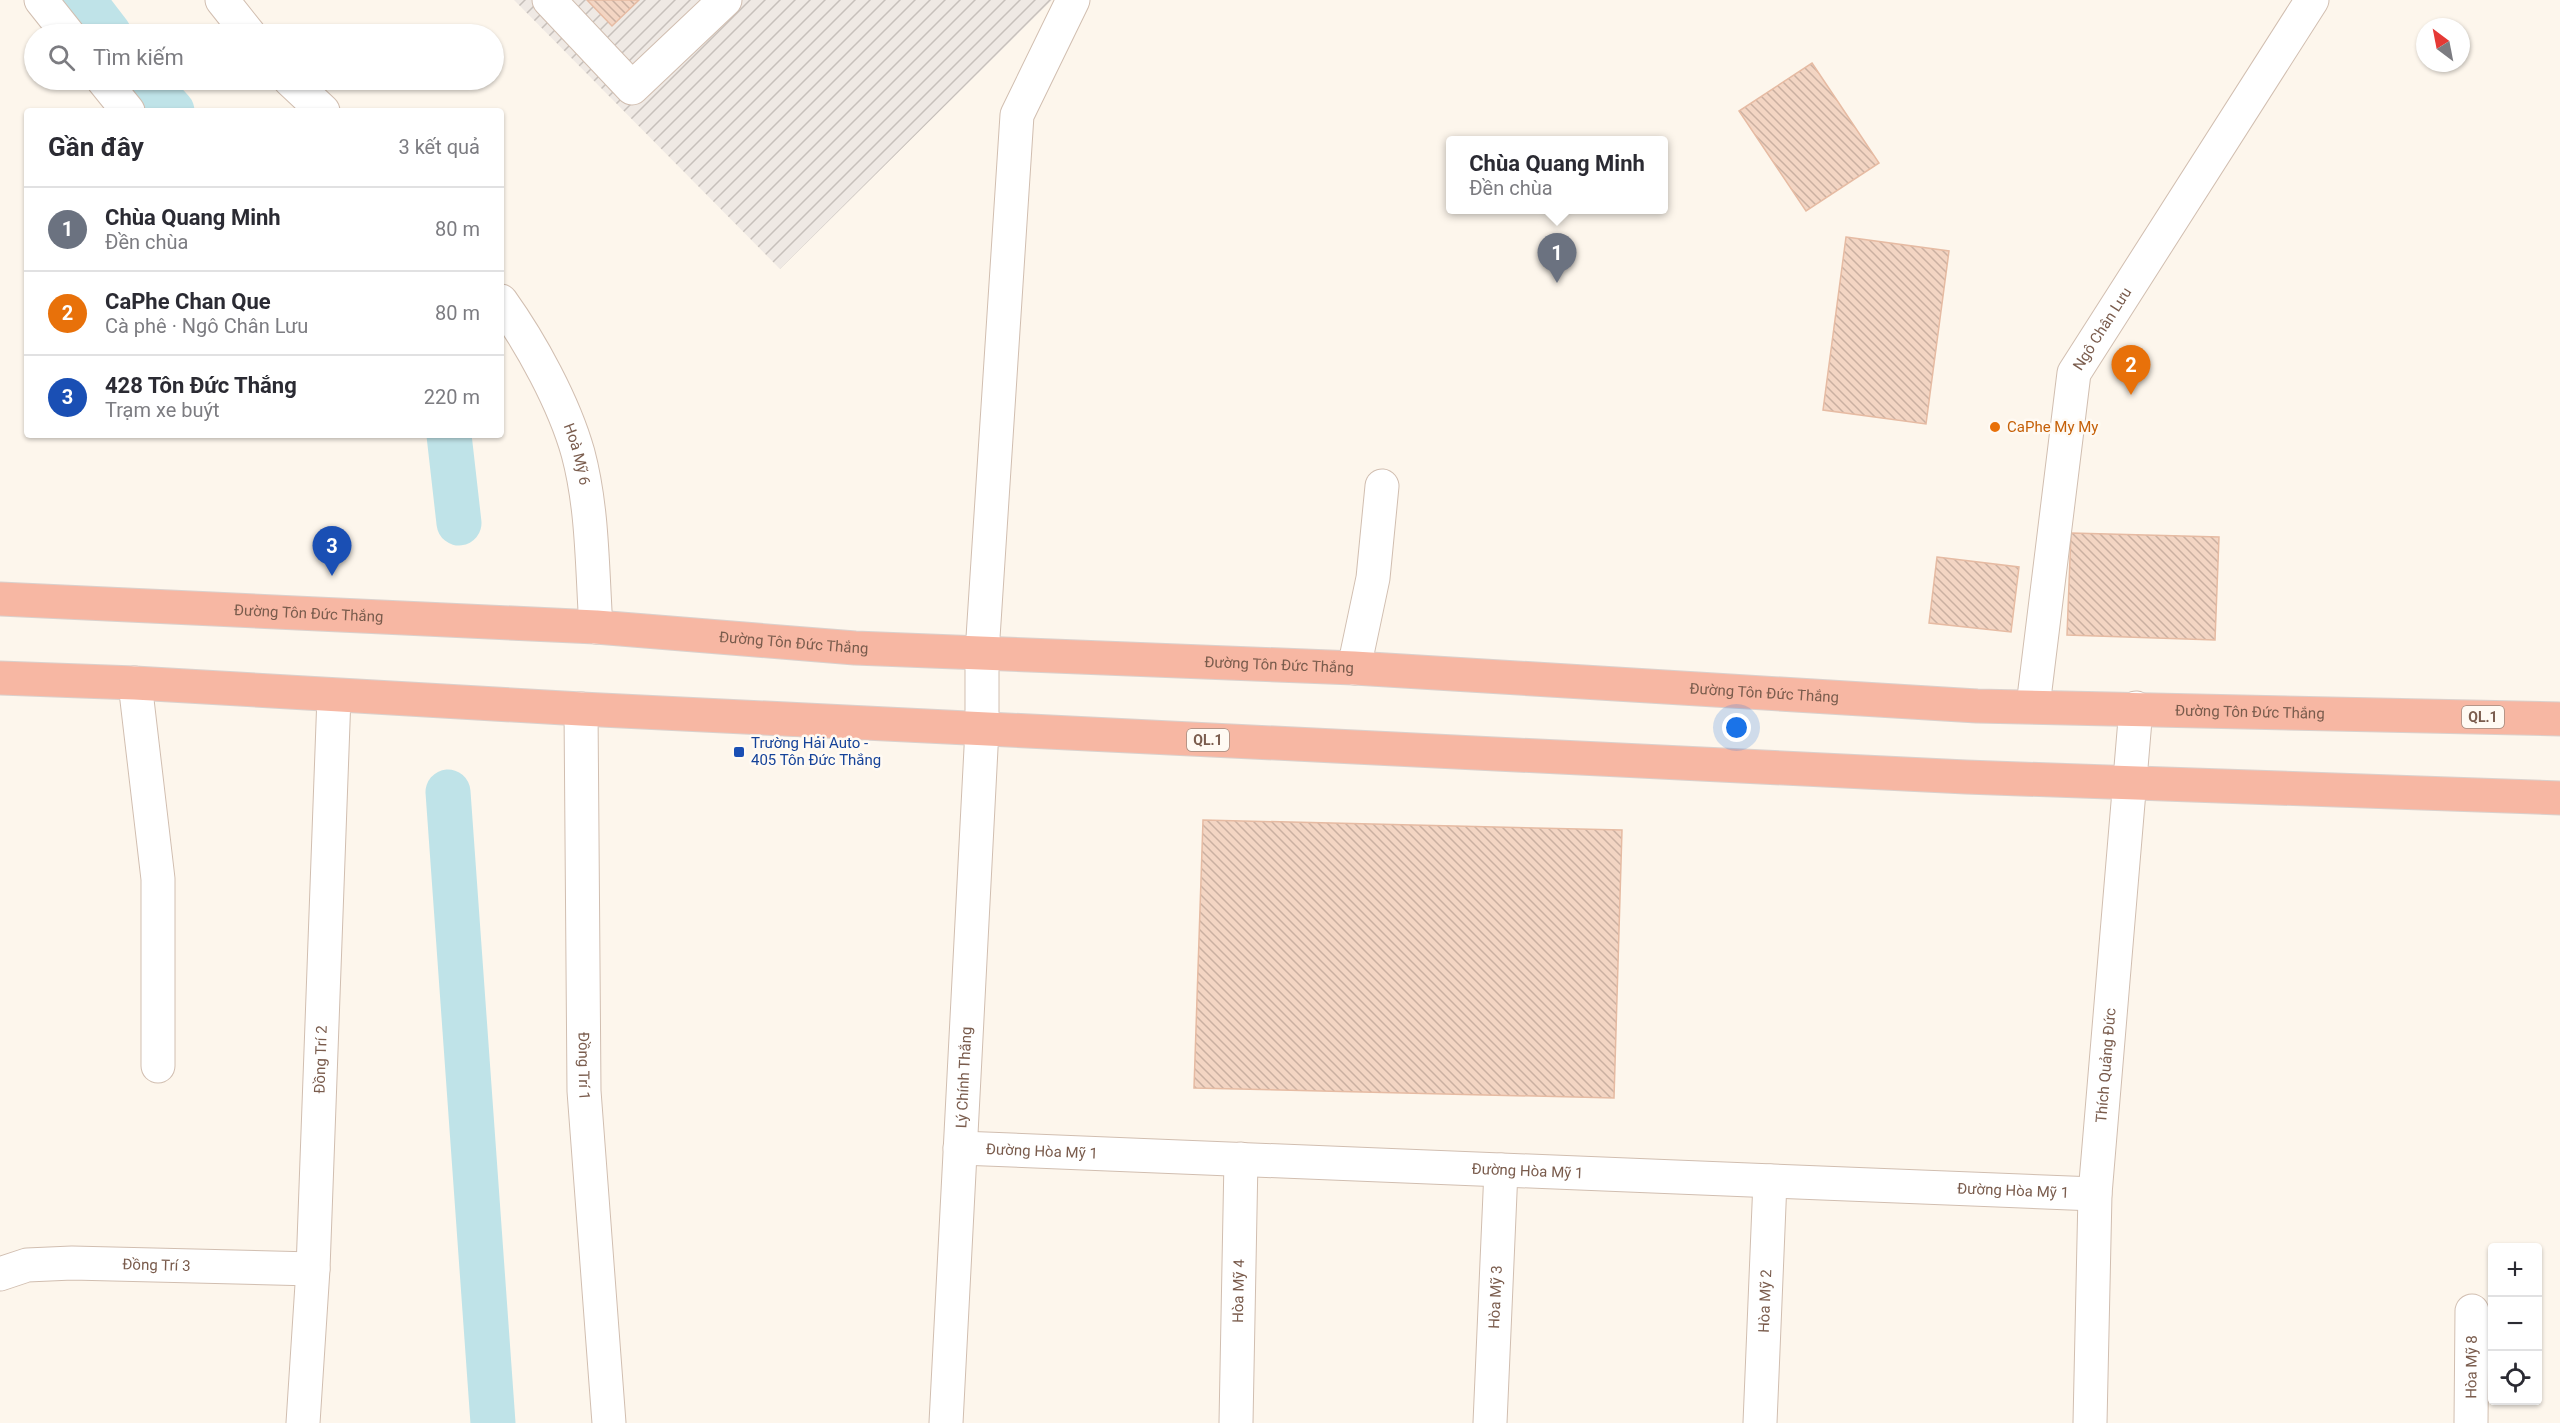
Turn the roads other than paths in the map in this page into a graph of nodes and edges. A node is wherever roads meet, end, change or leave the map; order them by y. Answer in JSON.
{"nodes":[{"id":1,"x":41,"y":0,"type":"edge"},
{"id":2,"x":222,"y":0,"type":"edge"},
{"id":3,"x":549,"y":0,"type":"edge"},
{"id":4,"x":724,"y":0,"type":"edge"},
{"id":5,"x":1073,"y":0,"type":"edge"},
{"id":6,"x":2312,"y":0,"type":"edge"},
{"id":7,"x":60,"y":24,"type":"edge"},
{"id":8,"x":241,"y":24,"type":"edge"},
{"id":9,"x":111,"y":90,"type":"edge"},
{"id":10,"x":301,"y":90,"type":"edge"},
{"id":11,"x":126,"y":108,"type":"edge"},
{"id":12,"x":320,"y":108,"type":"edge"},
{"id":13,"x":504,"y":306,"type":"edge"},
{"id":14,"x":1382,"y":486,"type":"dead end"},
{"id":15,"x":0,"y":599,"type":"edge"},
{"id":16,"x":596,"y":627,"type":"junction"},
{"id":17,"x":982,"y":653,"type":"junction"},
{"id":18,"x":1354,"y":668,"type":"junction"},
{"id":19,"x":0,"y":678,"type":"edge"},
{"id":20,"x":135,"y":683,"type":"junction"},
{"id":21,"x":334,"y":696,"type":"junction"},
{"id":22,"x":2033,"y":706,"type":"junction"},
{"id":23,"x":2136,"y":708,"type":"junction"},
{"id":24,"x":580,"y":709,"type":"junction"},
{"id":25,"x":2560,"y":719,"type":"edge"},
{"id":26,"x":982,"y":729,"type":"junction"},
{"id":27,"x":2128,"y":783,"type":"junction"},
{"id":28,"x":2560,"y":798,"type":"edge"},
{"id":29,"x":158,"y":1066,"type":"dead end"},
{"id":30,"x":960,"y":1148,"type":"junction"},
{"id":31,"x":1241,"y":1159,"type":"junction"},
{"id":32,"x":1501,"y":1170,"type":"junction"},
{"id":33,"x":1770,"y":1181,"type":"junction"},
{"id":34,"x":2095,"y":1194,"type":"junction"},
{"id":35,"x":313,"y":1269,"type":"junction"},
{"id":36,"x":0,"y":1274,"type":"edge"},
{"id":37,"x":2472,"y":1311,"type":"dead end"},
{"id":38,"x":303,"y":1423,"type":"edge"},
{"id":39,"x":609,"y":1423,"type":"edge"},
{"id":40,"x":946,"y":1423,"type":"edge"},
{"id":41,"x":1236,"y":1423,"type":"edge"},
{"id":42,"x":1490,"y":1423,"type":"edge"},
{"id":43,"x":1760,"y":1423,"type":"edge"},
{"id":44,"x":2090,"y":1423,"type":"edge"},
{"id":45,"x":2471,"y":1423,"type":"edge"}],
"edges":[{"from":1,"to":7,"type":"street"},
{"from":2,"to":8,"type":"street"},
{"from":3,"to":4,"type":"street"},
{"from":5,"to":17,"type":"street","name":"Lý Chính Thắng"},
{"from":6,"to":22,"type":"street","name":"Ngô Chân Lưu"},
{"from":9,"to":11,"type":"street"},
{"from":10,"to":12,"type":"street"},
{"from":13,"to":16,"type":"street","name":"Hoà Mỹ 6"},
{"from":14,"to":18,"type":"street"},
{"from":15,"to":16,"type":"highway","name":"Đường Tôn Đức Thắng","number":"QL.1"},
{"from":16,"to":17,"type":"highway","name":"Đường Tôn Đức Thắng","number":"QL.1"},
{"from":17,"to":18,"type":"highway","name":"Đường Tôn Đức Thắng","number":"QL.1"},
{"from":17,"to":26,"type":"street","name":"Lý Chính Thắng"},
{"from":18,"to":22,"type":"highway","name":"Đường Tôn Đức Thắng","number":"QL.1"},
{"from":19,"to":20,"type":"highway","number":"QL.1"},
{"from":20,"to":21,"type":"highway","number":"QL.1"},
{"from":20,"to":29,"type":"street"},
{"from":21,"to":24,"type":"highway","number":"QL.1"},
{"from":21,"to":35,"type":"street","name":"Đồng Trí 2"},
{"from":22,"to":23,"type":"highway","name":"Đường Tôn Đức Thắng","number":"QL.1"},
{"from":23,"to":25,"type":"highway","name":"Đường Tôn Đức Thắng","number":"QL.1"},
{"from":23,"to":27,"type":"street","name":"Thích Quảng Đức"},
{"from":24,"to":26,"type":"highway","number":"QL.1"},
{"from":24,"to":39,"type":"street","name":"Đồng Trí 1"},
{"from":26,"to":27,"type":"highway","number":"QL.1"},
{"from":26,"to":30,"type":"street","name":"Lý Chính Thắng"},
{"from":27,"to":28,"type":"highway","number":"QL.1"},
{"from":27,"to":34,"type":"street","name":"Thích Quảng Đức"},
{"from":30,"to":31,"type":"street","name":"Đường Hòa Mỹ 1"},
{"from":30,"to":40,"type":"street","name":"Lý Chính Thắng"},
{"from":31,"to":32,"type":"street","name":"Đường Hòa Mỹ 1"},
{"from":31,"to":41,"type":"street","name":"Hòa Mỹ 4"},
{"from":32,"to":33,"type":"street","name":"Đường Hòa Mỹ 1"},
{"from":32,"to":42,"type":"street","name":"Hòa Mỹ 3"},
{"from":33,"to":34,"type":"street","name":"Đường Hòa Mỹ 1"},
{"from":33,"to":43,"type":"street","name":"Hòa Mỹ 2"},
{"from":34,"to":44,"type":"street","name":"Thích Quảng Đức"},
{"from":35,"to":36,"type":"street","name":"Đồng Trí 3"},
{"from":35,"to":38,"type":"street","name":"Đồng Trí 2"},
{"from":37,"to":45,"type":"street","name":"Hòa Mỹ 8"}]}
